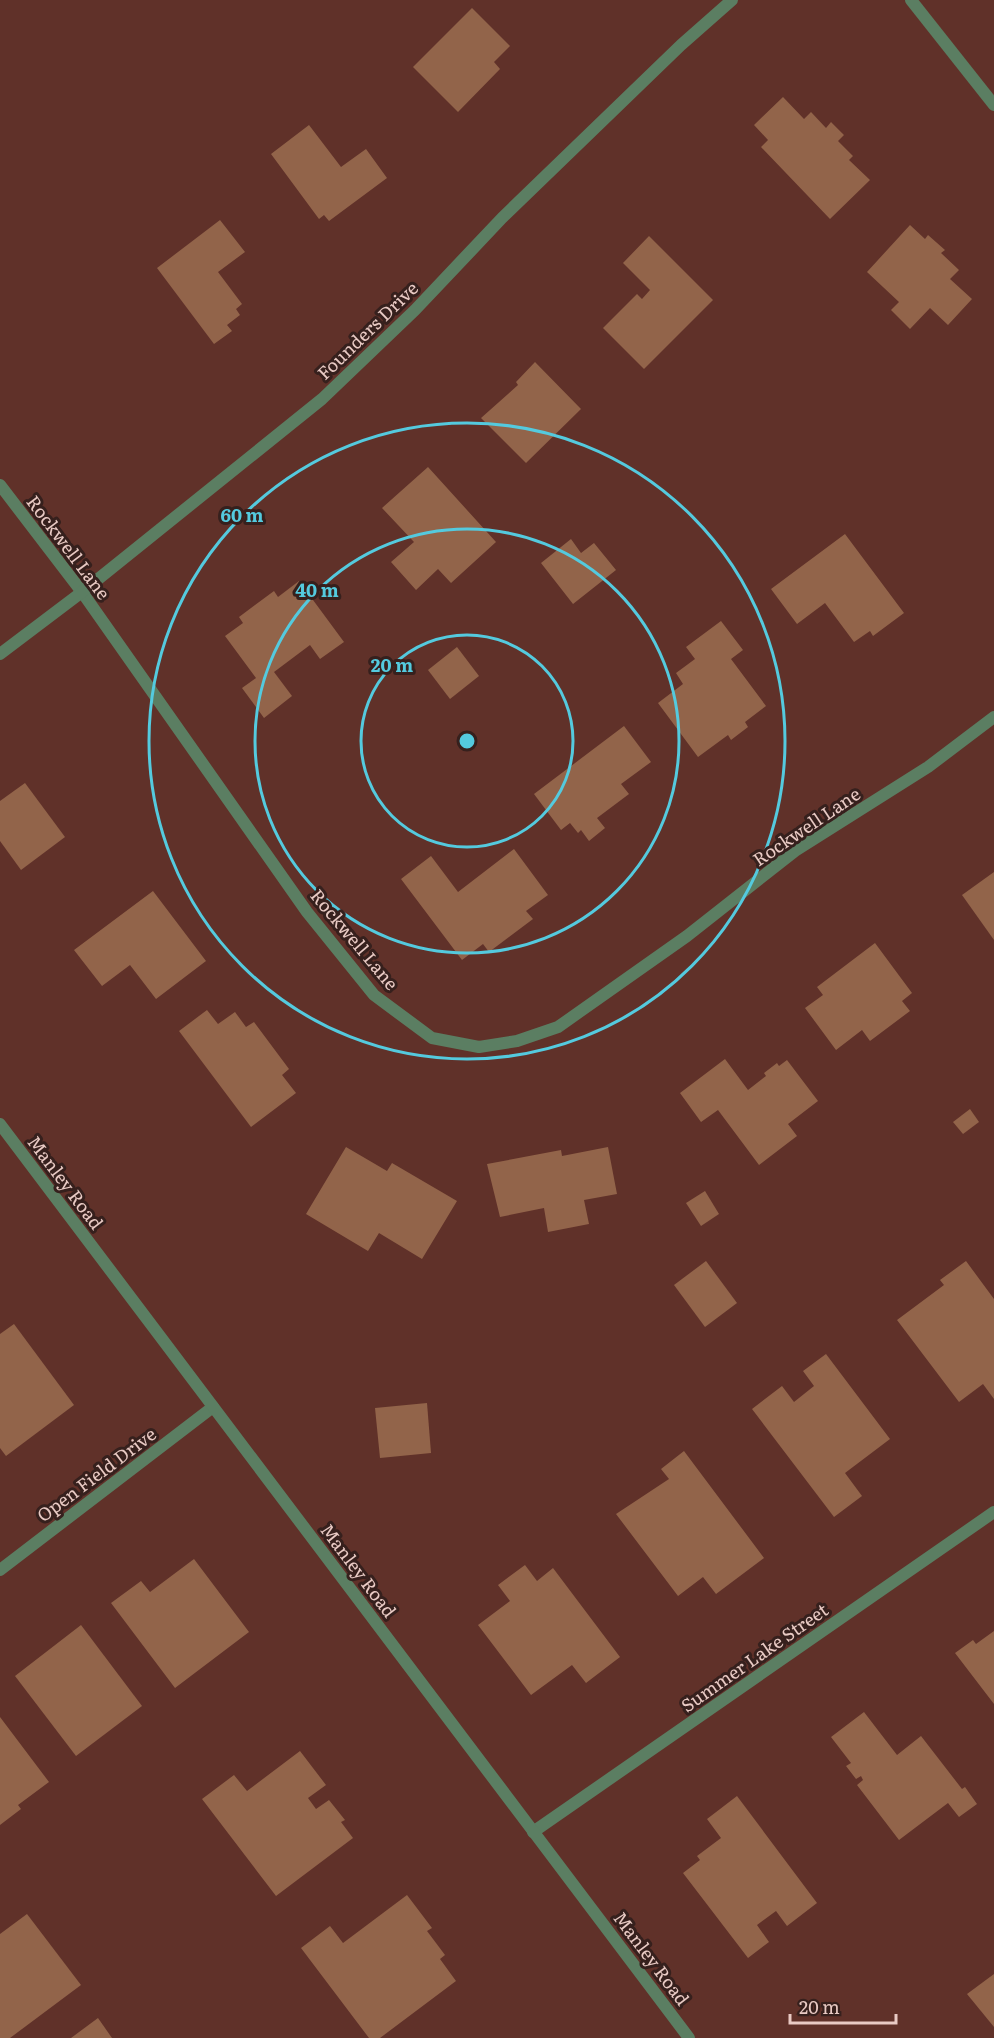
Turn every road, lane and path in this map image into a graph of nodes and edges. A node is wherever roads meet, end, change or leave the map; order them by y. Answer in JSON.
{"nodes":[{"id":1,"x":732,"y":0,"type":"edge"},
{"id":2,"x":911,"y":0,"type":"edge"},
{"id":3,"x":994,"y":105,"type":"edge"},
{"id":4,"x":0,"y":485,"type":"edge"},
{"id":5,"x":82,"y":592,"type":"junction"},
{"id":6,"x":0,"y":654,"type":"edge"},
{"id":7,"x":994,"y":717,"type":"edge"},
{"id":8,"x":0,"y":1124,"type":"edge"},
{"id":9,"x":213,"y":1407,"type":"junction"},
{"id":10,"x":994,"y":1512,"type":"edge"},
{"id":11,"x":0,"y":1570,"type":"edge"},
{"id":12,"x":533,"y":1832,"type":"junction"},
{"id":13,"x":689,"y":2038,"type":"edge"}],
"edges":[{"from":1,"to":5,"type":"street","name":"Founders Drive"},
{"from":2,"to":3,"type":"street"},
{"from":4,"to":5,"type":"street","name":"Rockwell Lane"},
{"from":5,"to":6,"type":"street","name":"Founders Drive"},
{"from":5,"to":7,"type":"street","name":"Rockwell Lane"},
{"from":8,"to":9,"type":"street","name":"Manley Road"},
{"from":9,"to":11,"type":"street","name":"Open Field Drive"},
{"from":9,"to":12,"type":"street","name":"Manley Road"},
{"from":10,"to":12,"type":"street","name":"Summer Lake Street"},
{"from":12,"to":13,"type":"street","name":"Manley Road"}]}
